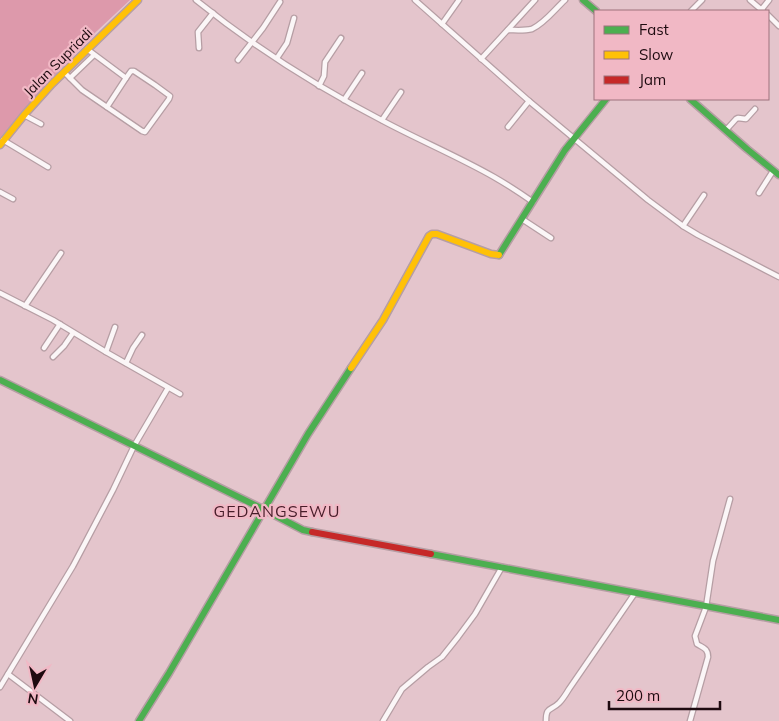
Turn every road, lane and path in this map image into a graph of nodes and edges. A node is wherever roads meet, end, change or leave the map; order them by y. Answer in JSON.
{"nodes":[{"id":1,"x":138,"y":0,"type":"edge"},
{"id":2,"x":196,"y":0,"type":"edge"},
{"id":3,"x":414,"y":0,"type":"edge"},
{"id":4,"x":459,"y":0,"type":"edge"},
{"id":5,"x":535,"y":0,"type":"edge"},
{"id":6,"x":565,"y":0,"type":"edge"},
{"id":7,"x":583,"y":0,"type":"edge"},
{"id":8,"x":702,"y":0,"type":"edge"},
{"id":9,"x":750,"y":0,"type":"edge"},
{"id":10,"x":280,"y":2,"type":"dead end"},
{"id":11,"x":595,"y":10,"type":"edge"},
{"id":12,"x":692,"y":10,"type":"edge"},
{"id":13,"x":761,"y":10,"type":"edge"},
{"id":14,"x":213,"y":13,"type":"junction"},
{"id":15,"x":769,"y":17,"type":"edge"},
{"id":16,"x":294,"y":18,"type":"dead end"},
{"id":17,"x":442,"y":24,"type":"junction"},
{"id":18,"x":779,"y":26,"type":"edge"},
{"id":19,"x":508,"y":30,"type":"junction"},
{"id":20,"x":341,"y":38,"type":"dead end"},
{"id":21,"x":253,"y":42,"type":"junction"},
{"id":22,"x":199,"y":48,"type":"dead end"},
{"id":23,"x":87,"y":49,"type":"junction"},
{"id":24,"x":94,"y":55,"type":"junction"},
{"id":25,"x":276,"y":58,"type":"junction"},
{"id":26,"x":238,"y":60,"type":"dead end"},
{"id":27,"x":481,"y":60,"type":"junction"},
{"id":28,"x":64,"y":72,"type":"junction"},
{"id":29,"x":362,"y":73,"type":"dead end"},
{"id":30,"x":70,"y":78,"type":"junction"},
{"id":31,"x":126,"y":78,"type":"junction"},
{"id":32,"x":320,"y":86,"type":"junction"},
{"id":33,"x":401,"y":92,"type":"dead end"},
{"id":34,"x":344,"y":100,"type":"junction"},
{"id":35,"x":605,"y":100,"type":"edge"},
{"id":36,"x":691,"y":100,"type":"edge"},
{"id":37,"x":528,"y":102,"type":"junction"},
{"id":38,"x":107,"y":107,"type":"junction"},
{"id":39,"x":755,"y":108,"type":"dead end"},
{"id":40,"x":24,"y":115,"type":"junction"},
{"id":41,"x":382,"y":120,"type":"junction"},
{"id":42,"x":41,"y":124,"type":"dead end"},
{"id":43,"x":508,"y":127,"type":"dead end"},
{"id":44,"x":726,"y":130,"type":"junction"},
{"id":45,"x":573,"y":139,"type":"junction"},
{"id":46,"x":2,"y":143,"type":"edge"},
{"id":47,"x":48,"y":167,"type":"dead end"},
{"id":48,"x":776,"y":173,"type":"edge"},
{"id":49,"x":0,"y":192,"type":"edge"},
{"id":50,"x":759,"y":193,"type":"dead end"},
{"id":51,"x":704,"y":195,"type":"dead end"},
{"id":52,"x":12,"y":199,"type":"dead end"},
{"id":53,"x":533,"y":202,"type":"junction"},
{"id":54,"x":522,"y":219,"type":"junction"},
{"id":55,"x":683,"y":226,"type":"junction"},
{"id":56,"x":551,"y":238,"type":"dead end"},
{"id":57,"x":61,"y":252,"type":"dead end"},
{"id":58,"x":779,"y":277,"type":"edge"},
{"id":59,"x":0,"y":293,"type":"edge"},
{"id":60,"x":25,"y":306,"type":"junction"},
{"id":61,"x":60,"y":324,"type":"junction"},
{"id":62,"x":115,"y":327,"type":"dead end"},
{"id":63,"x":73,"y":332,"type":"junction"},
{"id":64,"x":142,"y":335,"type":"dead end"},
{"id":65,"x":44,"y":348,"type":"dead end"},
{"id":66,"x":106,"y":352,"type":"junction"},
{"id":67,"x":53,"y":357,"type":"dead end"},
{"id":68,"x":126,"y":363,"type":"junction"},
{"id":69,"x":0,"y":380,"type":"edge"},
{"id":70,"x":168,"y":388,"type":"junction"},
{"id":71,"x":180,"y":394,"type":"dead end"},
{"id":72,"x":134,"y":446,"type":"junction"},
{"id":73,"x":730,"y":499,"type":"dead end"},
{"id":74,"x":263,"y":509,"type":"junction"},
{"id":75,"x":502,"y":567,"type":"junction"},
{"id":76,"x":635,"y":592,"type":"junction"},
{"id":77,"x":706,"y":607,"type":"junction"},
{"id":78,"x":779,"y":620,"type":"edge"},
{"id":79,"x":8,"y":674,"type":"junction"},
{"id":80,"x":0,"y":687,"type":"edge"},
{"id":81,"x":70,"y":721,"type":"edge"},
{"id":82,"x":139,"y":721,"type":"edge"},
{"id":83,"x":383,"y":721,"type":"edge"},
{"id":84,"x":546,"y":721,"type":"edge"},
{"id":85,"x":690,"y":721,"type":"edge"}],
"edges":[{"from":1,"to":23,"type":"street","name":"Jalan Supriadi"},
{"from":2,"to":14,"type":"street"},
{"from":3,"to":17,"type":"street"},
{"from":4,"to":17,"type":"street"},
{"from":5,"to":19,"type":"street"},
{"from":6,"to":19,"type":"street"},
{"from":7,"to":11,"type":"street"},
{"from":8,"to":12,"type":"street"},
{"from":9,"to":13,"type":"street"},
{"from":10,"to":21,"type":"street"},
{"from":14,"to":21,"type":"street"},
{"from":14,"to":22,"type":"street"},
{"from":15,"to":18,"type":"street"},
{"from":16,"to":25,"type":"street"},
{"from":17,"to":27,"type":"street"},
{"from":19,"to":27,"type":"street"},
{"from":20,"to":32,"type":"street"},
{"from":21,"to":25,"type":"street"},
{"from":21,"to":26,"type":"street"},
{"from":23,"to":24,"type":"street"},
{"from":23,"to":28,"type":"street","name":"Jalan Supriadi"},
{"from":24,"to":30,"type":"street"},
{"from":24,"to":31,"type":"street"},
{"from":25,"to":32,"type":"street"},
{"from":27,"to":37,"type":"street"},
{"from":28,"to":30,"type":"street"},
{"from":28,"to":40,"type":"street","name":"Jalan Supriadi"},
{"from":29,"to":34,"type":"street"},
{"from":30,"to":38,"type":"street"},
{"from":31,"to":38,"type":"street"},
{"from":31,"to":38,"type":"street"},
{"from":32,"to":34,"type":"street"},
{"from":33,"to":41,"type":"street"},
{"from":34,"to":41,"type":"street"},
{"from":35,"to":45,"type":"street"},
{"from":36,"to":44,"type":"street"},
{"from":37,"to":43,"type":"street"},
{"from":37,"to":45,"type":"street"},
{"from":39,"to":44,"type":"street"},
{"from":40,"to":42,"type":"street"},
{"from":40,"to":46,"type":"street","name":"Jalan Supriadi"},
{"from":41,"to":53,"type":"street"},
{"from":44,"to":48,"type":"street"},
{"from":45,"to":53,"type":"street"},
{"from":45,"to":55,"type":"street"},
{"from":46,"to":47,"type":"street"},
{"from":48,"to":50,"type":"street"},
{"from":49,"to":52,"type":"street"},
{"from":51,"to":55,"type":"street"},
{"from":53,"to":54,"type":"street"},
{"from":54,"to":56,"type":"street"},
{"from":54,"to":74,"type":"street"},
{"from":55,"to":58,"type":"street"},
{"from":57,"to":60,"type":"street"},
{"from":59,"to":60,"type":"street"},
{"from":60,"to":61,"type":"street"},
{"from":61,"to":63,"type":"street"},
{"from":61,"to":65,"type":"street"},
{"from":62,"to":66,"type":"street"},
{"from":63,"to":66,"type":"street"},
{"from":63,"to":67,"type":"street"},
{"from":64,"to":68,"type":"street"},
{"from":66,"to":68,"type":"street"},
{"from":68,"to":70,"type":"street"},
{"from":69,"to":72,"type":"street"},
{"from":70,"to":71,"type":"street"},
{"from":70,"to":72,"type":"street"},
{"from":72,"to":74,"type":"street"},
{"from":72,"to":79,"type":"street"},
{"from":73,"to":77,"type":"street"},
{"from":74,"to":75,"type":"street"},
{"from":74,"to":82,"type":"street"},
{"from":75,"to":76,"type":"street"},
{"from":75,"to":83,"type":"street"},
{"from":76,"to":77,"type":"street"},
{"from":76,"to":84,"type":"street"},
{"from":77,"to":78,"type":"street"},
{"from":77,"to":85,"type":"street"},
{"from":79,"to":80,"type":"street"},
{"from":79,"to":81,"type":"street"}]}
